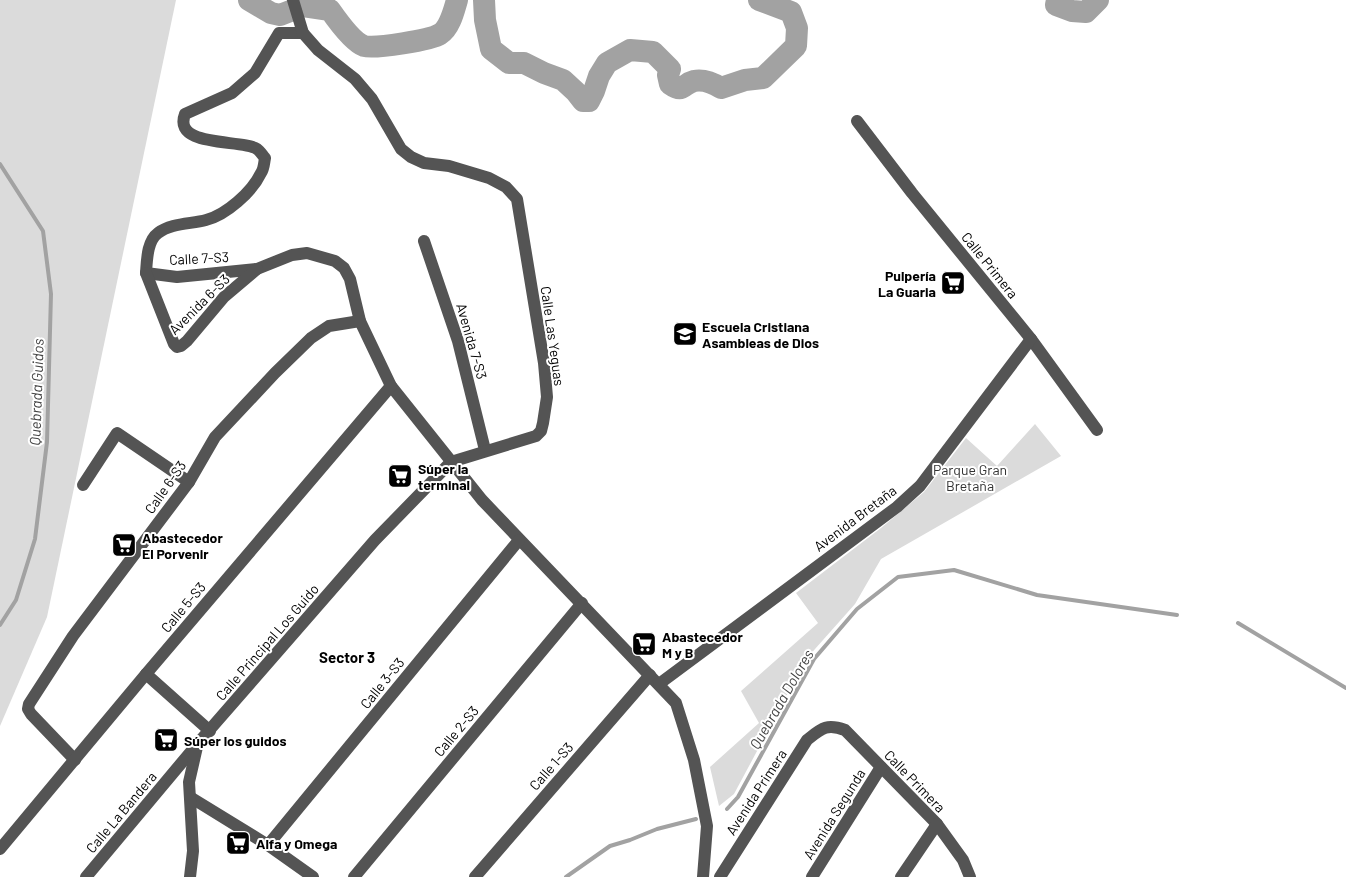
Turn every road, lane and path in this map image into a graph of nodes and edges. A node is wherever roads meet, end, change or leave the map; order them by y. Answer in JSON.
{"nodes":[{"id":1,"x":293,"y":0,"type":"edge"},
{"id":2,"x":303,"y":33,"type":"junction"},
{"id":3,"x":857,"y":121,"type":"dead end"},
{"id":4,"x":424,"y":241,"type":"dead end"},
{"id":5,"x":257,"y":269,"type":"junction"},
{"id":6,"x":146,"y":272,"type":"junction"},
{"id":7,"x":360,"y":321,"type":"junction"},
{"id":8,"x":1031,"y":339,"type":"junction"},
{"id":9,"x":391,"y":386,"type":"junction"},
{"id":10,"x":1097,"y":430,"type":"dead end"},
{"id":11,"x":485,"y":450,"type":"junction"},
{"id":12,"x":451,"y":462,"type":"junction"},
{"id":13,"x":189,"y":482,"type":"junction"},
{"id":14,"x":83,"y":485,"type":"dead end"},
{"id":15,"x":519,"y":540,"type":"junction"},
{"id":16,"x":582,"y":603,"type":"junction"},
{"id":17,"x":146,"y":674,"type":"junction"},
{"id":18,"x":654,"y":680,"type":"junction"},
{"id":19,"x":822,"y":728,"type":"joint"},
{"id":20,"x":210,"y":731,"type":"junction"},
{"id":21,"x":199,"y":742,"type":"junction"},
{"id":22,"x":75,"y":760,"type":"junction"},
{"id":23,"x":881,"y":767,"type":"junction"},
{"id":24,"x":190,"y":797,"type":"junction"},
{"id":25,"x":937,"y":824,"type":"junction"},
{"id":26,"x":268,"y":845,"type":"junction"},
{"id":27,"x":0,"y":848,"type":"edge"},
{"id":28,"x":86,"y":877,"type":"edge"},
{"id":29,"x":190,"y":877,"type":"edge"},
{"id":30,"x":313,"y":877,"type":"edge"},
{"id":31,"x":354,"y":877,"type":"edge"},
{"id":32,"x":475,"y":877,"type":"edge"},
{"id":33,"x":703,"y":877,"type":"edge"},
{"id":34,"x":720,"y":877,"type":"edge"},
{"id":35,"x":812,"y":877,"type":"edge"},
{"id":36,"x":901,"y":877,"type":"edge"},
{"id":37,"x":970,"y":877,"type":"edge"}],
"edges":[{"from":1,"to":2,"type":"street","name":"Calle Las Yeguas"},
{"from":2,"to":6,"type":"street","name":"Calle 7-S3"},
{"from":2,"to":11,"type":"street","name":"Calle Las Yeguas"},
{"from":3,"to":8,"type":"street","name":"Calle Primera"},
{"from":4,"to":11,"type":"street","name":"Avenida 7-S3"},
{"from":5,"to":6,"type":"street","name":"Calle 7-S3"},
{"from":5,"to":6,"type":"street","name":"Avenida 6-S3"},
{"from":5,"to":7,"type":"street","name":"Calle 7-S3"},
{"from":7,"to":9,"type":"street","name":"Calle 7-S3"},
{"from":7,"to":13,"type":"street","name":"Calle 6-S3"},
{"from":8,"to":10,"type":"street","name":"Calle Primera"},
{"from":8,"to":18,"type":"street","name":"Avenida Bretaña"},
{"from":9,"to":12,"type":"street","name":"Calle 7-S3"},
{"from":9,"to":17,"type":"street","name":"Calle 5-S3"},
{"from":11,"to":12,"type":"street","name":"Calle Las Yeguas"},
{"from":12,"to":15,"type":"street"},
{"from":12,"to":20,"type":"street","name":"Calle Principal Los Guido"},
{"from":13,"to":14,"type":"street"},
{"from":13,"to":22,"type":"street","name":"Calle 6-S3"},
{"from":15,"to":16,"type":"street"},
{"from":15,"to":26,"type":"street","name":"Calle 3-S3"},
{"from":16,"to":18,"type":"street"},
{"from":16,"to":31,"type":"street","name":"Calle 2-S3"},
{"from":17,"to":20,"type":"street"},
{"from":17,"to":22,"type":"street","name":"Calle 5-S3"},
{"from":18,"to":32,"type":"street","name":"Calle 1-S3"},
{"from":18,"to":33,"type":"street"},
{"from":19,"to":23,"type":"street","name":"Calle Primera"},
{"from":19,"to":34,"type":"street","name":"Avenida Primera"},
{"from":20,"to":21,"type":"street","name":"Calle Principal Los Guido"},
{"from":21,"to":24,"type":"street","name":"Calle Principal Los Guido"},
{"from":21,"to":28,"type":"street","name":"Calle La Bandera"},
{"from":22,"to":27,"type":"street","name":"Calle 5-S3"},
{"from":23,"to":25,"type":"street","name":"Calle Primera"},
{"from":23,"to":35,"type":"street","name":"Avenida Segunda"},
{"from":24,"to":26,"type":"street"},
{"from":24,"to":29,"type":"street","name":"Calle Principal Los Guido"},
{"from":25,"to":36,"type":"street"},
{"from":25,"to":37,"type":"street","name":"Calle Primera"},
{"from":26,"to":30,"type":"street"}]}
